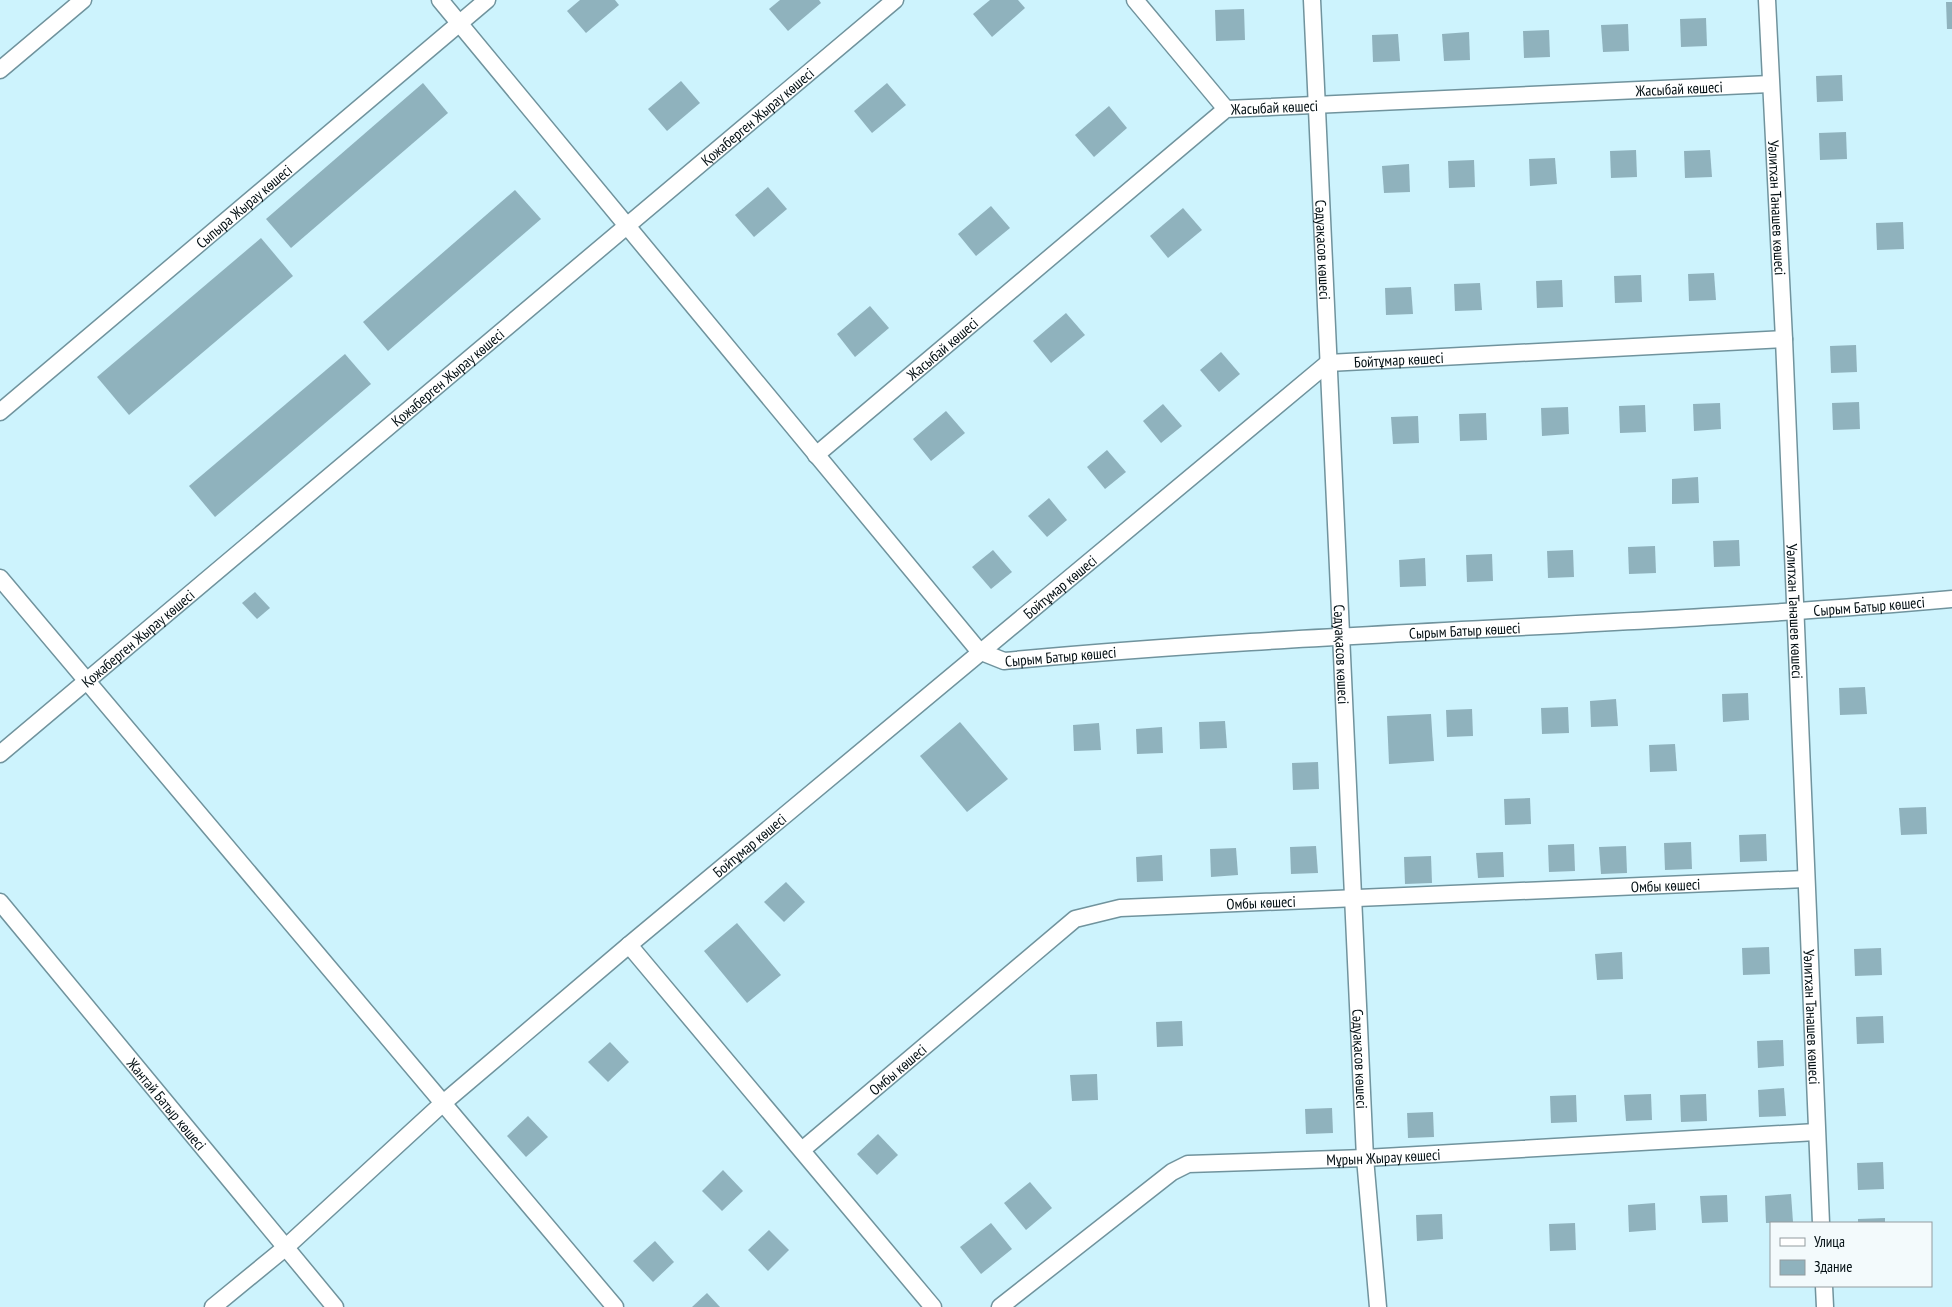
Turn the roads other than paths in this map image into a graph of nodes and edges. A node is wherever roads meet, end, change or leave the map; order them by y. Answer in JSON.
{"nodes":[{"id":1,"x":83,"y":0,"type":"edge"},
{"id":2,"x":440,"y":0,"type":"edge"},
{"id":3,"x":487,"y":0,"type":"edge"},
{"id":4,"x":895,"y":0,"type":"edge"},
{"id":5,"x":1135,"y":0,"type":"edge"},
{"id":6,"x":1312,"y":0,"type":"edge"},
{"id":7,"x":1767,"y":0,"type":"edge"},
{"id":8,"x":459,"y":24,"type":"junction"},
{"id":9,"x":0,"y":70,"type":"edge"},
{"id":10,"x":1770,"y":84,"type":"junction"},
{"id":11,"x":1318,"y":104,"type":"junction"},
{"id":12,"x":1226,"y":110,"type":"junction"},
{"id":13,"x":626,"y":226,"type":"junction"},
{"id":14,"x":1784,"y":339,"type":"junction"},
{"id":15,"x":1328,"y":363,"type":"junction"},
{"id":16,"x":0,"y":412,"type":"edge"},
{"id":17,"x":816,"y":455,"type":"junction"},
{"id":18,"x":0,"y":578,"type":"edge"},
{"id":19,"x":1952,"y":599,"type":"edge"},
{"id":20,"x":1796,"y":613,"type":"junction"},
{"id":21,"x":1340,"y":635,"type":"junction"},
{"id":22,"x":979,"y":651,"type":"junction"},
{"id":23,"x":87,"y":681,"type":"junction"},
{"id":24,"x":0,"y":754,"type":"edge"},
{"id":25,"x":1805,"y":879,"type":"junction"},
{"id":26,"x":1352,"y":897,"type":"junction"},
{"id":27,"x":0,"y":902,"type":"edge"},
{"id":28,"x":629,"y":944,"type":"junction"},
{"id":29,"x":442,"y":1104,"type":"junction"},
{"id":30,"x":1816,"y":1132,"type":"junction"},
{"id":31,"x":802,"y":1150,"type":"junction"},
{"id":32,"x":1365,"y":1158,"type":"junction"},
{"id":33,"x":1821,"y":1222,"type":"edge"},
{"id":34,"x":285,"y":1248,"type":"junction"},
{"id":35,"x":1824,"y":1287,"type":"edge"},
{"id":36,"x":213,"y":1307,"type":"edge"},
{"id":37,"x":335,"y":1307,"type":"edge"},
{"id":38,"x":615,"y":1307,"type":"edge"},
{"id":39,"x":932,"y":1307,"type":"edge"},
{"id":40,"x":1000,"y":1307,"type":"edge"},
{"id":41,"x":1378,"y":1307,"type":"edge"},
{"id":42,"x":1825,"y":1307,"type":"edge"}],
"edges":[{"from":1,"to":9,"type":"street"},
{"from":2,"to":8,"type":"street"},
{"from":3,"to":8,"type":"street","name":"Сыпыра Жырау көшесі"},
{"from":4,"to":13,"type":"street","name":"Қожаберген Жырау көшесі"},
{"from":5,"to":12,"type":"street"},
{"from":6,"to":11,"type":"street","name":"Сәдуақасов көшесі"},
{"from":7,"to":10,"type":"street","name":"Уәлитхан Танашев көшесі"},
{"from":8,"to":13,"type":"street"},
{"from":8,"to":16,"type":"street","name":"Сыпыра Жырау көшесі"},
{"from":10,"to":11,"type":"street","name":"Жасыбай көшесі"},
{"from":10,"to":14,"type":"street","name":"Уәлитхан Танашев көшесі"},
{"from":11,"to":12,"type":"street","name":"Жасыбай көшесі"},
{"from":11,"to":15,"type":"street","name":"Сәдуақасов көшесі"},
{"from":12,"to":17,"type":"street","name":"Жасыбай көшесі"},
{"from":13,"to":17,"type":"street"},
{"from":13,"to":23,"type":"street","name":"Қожаберген Жырау көшесі"},
{"from":14,"to":15,"type":"street","name":"Бойтұмар көшесі"},
{"from":14,"to":20,"type":"street","name":"Уәлитхан Танашев көшесі"},
{"from":15,"to":21,"type":"street","name":"Сәдуақасов көшесі"},
{"from":15,"to":22,"type":"street","name":"Бойтұмар көшесі"},
{"from":17,"to":22,"type":"street"},
{"from":18,"to":23,"type":"street"},
{"from":19,"to":20,"type":"street","name":"Сырым Батыр көшесі"},
{"from":20,"to":21,"type":"street","name":"Сырым Батыр көшесі"},
{"from":20,"to":25,"type":"street","name":"Уәлитхан Танашев көшесі"},
{"from":21,"to":22,"type":"street","name":"Сырым Батыр көшесі"},
{"from":21,"to":26,"type":"street","name":"Сәдуақасов көшесі"},
{"from":22,"to":28,"type":"street","name":"Бойтұмар көшесі"},
{"from":23,"to":24,"type":"street","name":"Қожаберген Жырау көшесі"},
{"from":23,"to":29,"type":"street"},
{"from":25,"to":26,"type":"street","name":"Омбы көшесі"},
{"from":25,"to":30,"type":"street","name":"Уәлитхан Танашев көшесі"},
{"from":26,"to":31,"type":"street","name":"Омбы көшесі"},
{"from":26,"to":32,"type":"street","name":"Сәдуақасов көшесі"},
{"from":27,"to":34,"type":"street","name":"Жантай Батыр көшесі"},
{"from":28,"to":29,"type":"street","name":"Бойтұмар көшесі"},
{"from":28,"to":31,"type":"street"},
{"from":29,"to":34,"type":"street","name":"Бойтұмар көшесі"},
{"from":29,"to":38,"type":"street"},
{"from":30,"to":32,"type":"street","name":"Мұрын Жырау көшесі"},
{"from":30,"to":33,"type":"street","name":"Уәлитхан Танашев көшесі"},
{"from":31,"to":39,"type":"street"},
{"from":32,"to":40,"type":"street","name":"Мұрын Жырау көшесі"},
{"from":32,"to":41,"type":"street","name":"Сәдуақасов көшесі"},
{"from":34,"to":36,"type":"street","name":"Бойтұмар көшесі"},
{"from":34,"to":37,"type":"street","name":"Жантай Батыр көшесі"},
{"from":35,"to":42,"type":"street"}]}
